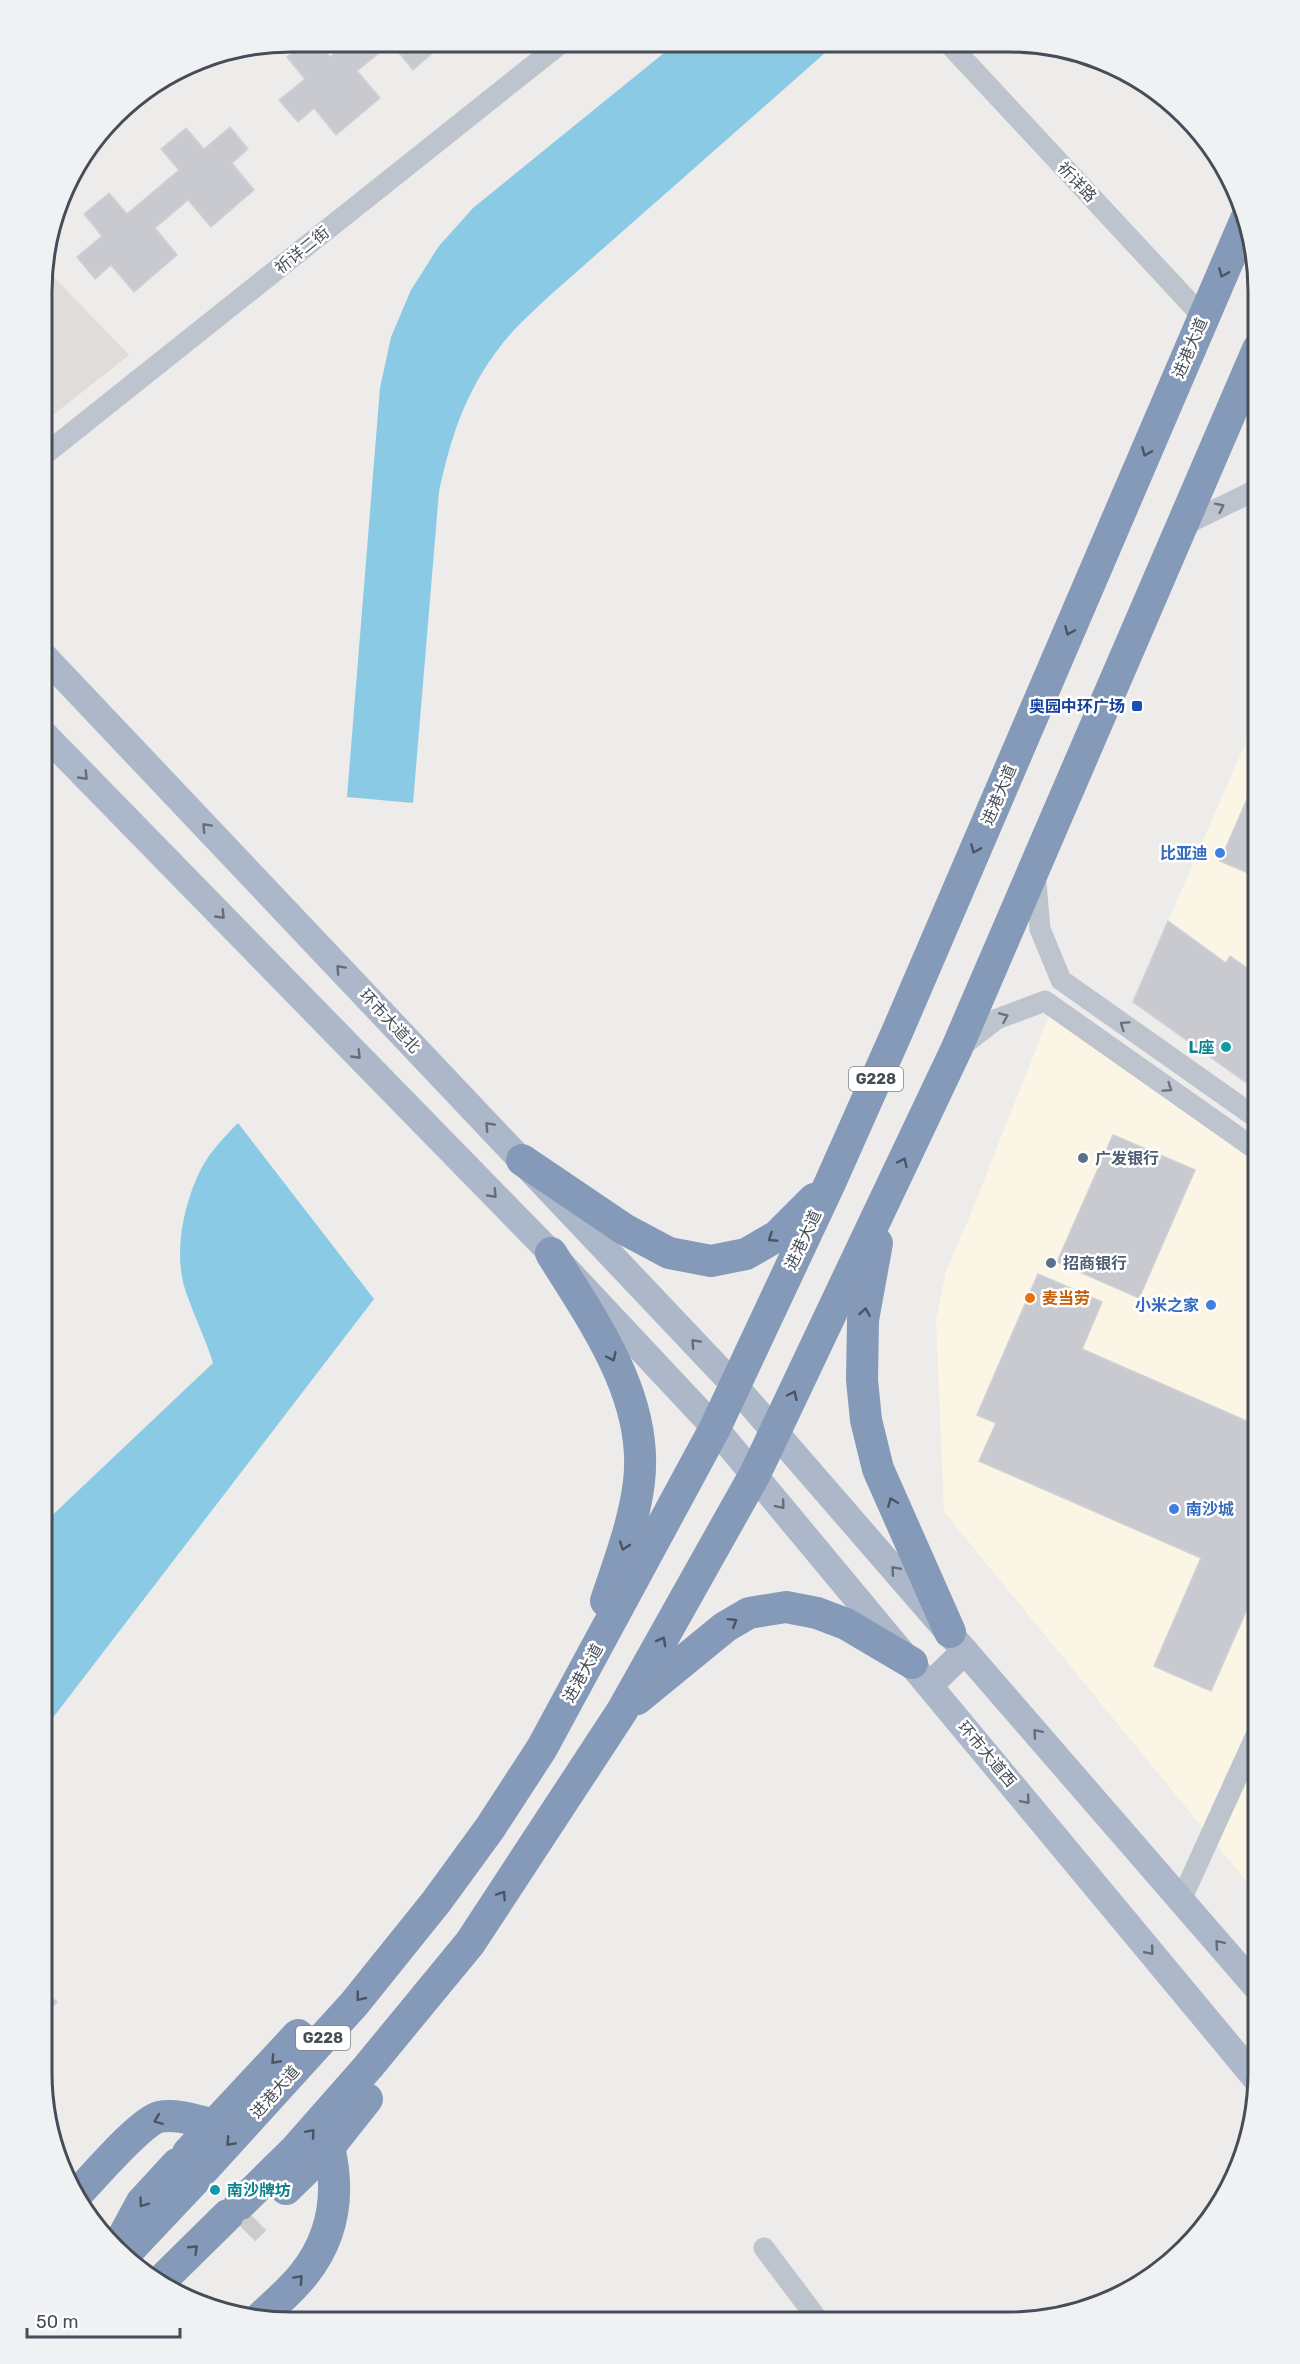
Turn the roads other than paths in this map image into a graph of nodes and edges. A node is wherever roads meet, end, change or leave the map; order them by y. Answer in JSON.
{"nodes":[{"id":1,"x":550,"y":52,"type":"edge"},
{"id":2,"x":957,"y":52,"type":"edge"},
{"id":3,"x":1240,"y":233,"type":"edge"},
{"id":4,"x":1204,"y":318,"type":"junction"},
{"id":5,"x":1248,"y":372,"type":"edge"},
{"id":6,"x":52,"y":449,"type":"edge"},
{"id":7,"x":1248,"y":494,"type":"edge"},
{"id":8,"x":1182,"y":526,"type":"junction"},
{"id":9,"x":52,"y":664,"type":"edge"},
{"id":10,"x":52,"y":742,"type":"edge"},
{"id":11,"x":1035,"y":870,"type":"junction"},
{"id":12,"x":956,"y":1050,"type":"junction"},
{"id":13,"x":1248,"y":1112,"type":"edge"},
{"id":14,"x":1248,"y":1144,"type":"edge"},
{"id":15,"x":522,"y":1160,"type":"junction"},
{"id":16,"x":830,"y":1183,"type":"junction"},
{"id":17,"x":885,"y":1200,"type":"junction"},
{"id":18,"x":551,"y":1253,"type":"junction"},
{"id":19,"x":735,"y":1386,"type":"junction"},
{"id":20,"x":715,"y":1428,"type":"junction"},
{"id":21,"x":776,"y":1432,"type":"junction"},
{"id":22,"x":755,"y":1474,"type":"junction"},
{"id":23,"x":958,"y":1642,"type":"junction"},
{"id":24,"x":921,"y":1674,"type":"junction"},
{"id":25,"x":578,"y":1682,"type":"junction"},
{"id":26,"x":622,"y":1711,"type":"junction"},
{"id":27,"x":1248,"y":1753,"type":"edge"},
{"id":28,"x":536,"y":1757,"type":"junction"},
{"id":29,"x":560,"y":1807,"type":"junction"},
{"id":30,"x":1181,"y":1900,"type":"junction"},
{"id":31,"x":436,"y":1902,"type":"junction"},
{"id":32,"x":470,"y":1943,"type":"junction"},
{"id":33,"x":1248,"y":1978,"type":"edge"},
{"id":34,"x":1248,"y":2069,"type":"edge"},
{"id":35,"x":215,"y":2124,"type":"junction"},
{"id":36,"x":329,"y":2147,"type":"junction"},
{"id":37,"x":191,"y":2167,"type":"junction"},
{"id":38,"x":83,"y":2188,"type":"edge"},
{"id":39,"x":242,"y":2217,"type":"junction"},
{"id":40,"x":121,"y":2239,"type":"edge"},
{"id":41,"x":130,"y":2248,"type":"edge"},
{"id":42,"x":764,"y":2248,"type":"dead end"},
{"id":43,"x":167,"y":2276,"type":"edge"},
{"id":44,"x":182,"y":2285,"type":"edge"},
{"id":45,"x":268,"y":2310,"type":"edge"},
{"id":46,"x":812,"y":2312,"type":"edge"}],
"edges":[{"from":1,"to":6,"type":"street","name":"祈详二街"},
{"from":2,"to":4,"type":"street","name":"祈详路"},
{"from":3,"to":4,"type":"highway","name":"进港大道","number":"G228","one_way":true},
{"from":4,"to":16,"type":"highway","name":"进港大道","number":"G228","one_way":true},
{"from":5,"to":8,"type":"highway"},
{"from":8,"to":7,"type":"street","one_way":true},
{"from":8,"to":11,"type":"highway"},
{"from":15,"to":9,"type":"main road","name":"环市大道北","one_way":true},
{"from":10,"to":18,"type":"main road","one_way":true},
{"from":11,"to":12,"type":"highway"},
{"from":13,"to":11,"type":"street","one_way":true},
{"from":12,"to":14,"type":"street","one_way":true},
{"from":17,"to":12,"type":"highway","one_way":true},
{"from":16,"to":15,"type":"highway","one_way":true},
{"from":19,"to":15,"type":"main road","name":"环市大道北","one_way":true},
{"from":16,"to":19,"type":"highway","name":"进港大道","number":"G228"},
{"from":21,"to":17,"type":"highway","one_way":true},
{"from":23,"to":17,"type":"highway","one_way":true},
{"from":18,"to":20,"type":"main road"},
{"from":18,"to":25,"type":"highway","one_way":true},
{"from":19,"to":20,"type":"highway","name":"进港大道","number":"G228"},
{"from":19,"to":21,"type":"main road"},
{"from":20,"to":22,"type":"main road","name":"环市大道西"},
{"from":20,"to":25,"type":"highway","name":"进港大道","number":"G228"},
{"from":21,"to":22,"type":"highway"},
{"from":23,"to":21,"type":"main road","one_way":true},
{"from":22,"to":24,"type":"main road","name":"环市大道西","one_way":true},
{"from":26,"to":22,"type":"highway","one_way":true},
{"from":23,"to":24,"type":"main road"},
{"from":30,"to":23,"type":"main road","one_way":true},
{"from":26,"to":24,"type":"highway","one_way":true},
{"from":24,"to":34,"type":"main road","name":"环市大道西","one_way":true},
{"from":25,"to":28,"type":"highway","name":"进港大道","number":"G228"},
{"from":26,"to":29,"type":"highway"},
{"from":27,"to":30,"type":"street"},
{"from":28,"to":29,"type":"highway"},
{"from":28,"to":31,"type":"highway","name":"进港大道","number":"G228"},
{"from":32,"to":29,"type":"highway","one_way":true},
{"from":33,"to":30,"type":"main road","one_way":true},
{"from":31,"to":35,"type":"highway","one_way":true},
{"from":31,"to":37,"type":"highway","name":"进港大道","number":"G228","one_way":true},
{"from":32,"to":36,"type":"highway"},
{"from":39,"to":32,"type":"highway","one_way":true},
{"from":35,"to":37,"type":"highway"},
{"from":35,"to":38,"type":"highway","one_way":true},
{"from":36,"to":39,"type":"highway"},
{"from":45,"to":36,"type":"highway","one_way":true},
{"from":37,"to":40,"type":"highway","one_way":true},
{"from":37,"to":41,"type":"highway","name":"进港大道","number":"G228"},
{"from":43,"to":39,"type":"highway","one_way":true},
{"from":39,"to":44,"type":"highway"},
{"from":42,"to":46,"type":"street"}]}
